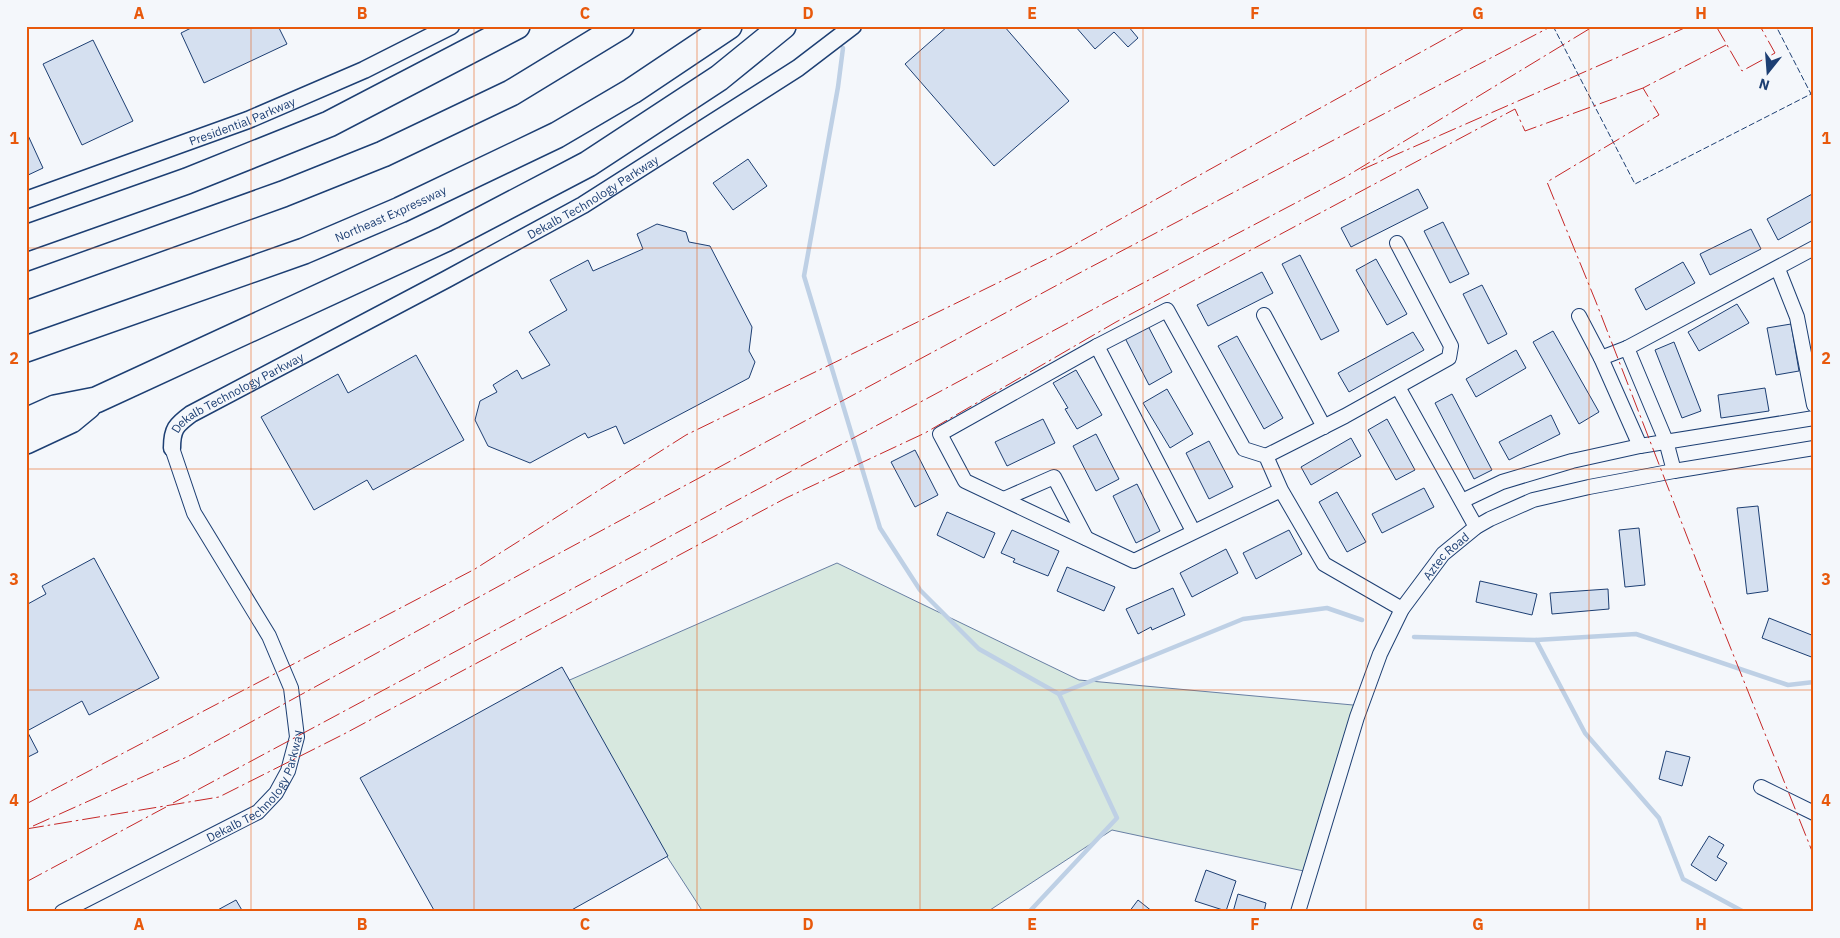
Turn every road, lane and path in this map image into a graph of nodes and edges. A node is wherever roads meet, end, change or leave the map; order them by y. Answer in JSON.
{"nodes":[{"id":1,"x":450,"y":26,"type":"edge"},
{"id":2,"x":517,"y":26,"type":"edge"},
{"id":3,"x":621,"y":26,"type":"edge"},
{"id":4,"x":729,"y":26,"type":"edge"},
{"id":5,"x":783,"y":26,"type":"edge"},
{"id":6,"x":853,"y":26,"type":"edge"},
{"id":7,"x":26,"y":200,"type":"edge"},
{"id":8,"x":26,"y":238,"type":"edge"},
{"id":9,"x":1397,"y":242,"type":"dead end"},
{"id":10,"x":1814,"y":248,"type":"edge"},
{"id":11,"x":1778,"y":269,"type":"junction"},
{"id":12,"x":26,"y":286,"type":"edge"},
{"id":13,"x":1264,"y":315,"type":"dead end"},
{"id":14,"x":1579,"y":316,"type":"dead end"},
{"id":15,"x":1097,"y":346,"type":"junction"},
{"id":16,"x":1627,"y":348,"type":"junction"},
{"id":17,"x":26,"y":349,"type":"edge"},
{"id":18,"x":1601,"y":358,"type":"junction"},
{"id":19,"x":1398,"y":387,"type":"junction"},
{"id":20,"x":96,"y":400,"type":"junction"},
{"id":21,"x":1814,"y":405,"type":"edge"},
{"id":22,"x":1814,"y":418,"type":"edge"},
{"id":23,"x":26,"y":421,"type":"edge"},
{"id":24,"x":1324,"y":427,"type":"junction"},
{"id":25,"x":26,"y":441,"type":"edge"},
{"id":26,"x":1666,"y":441,"type":"junction"},
{"id":27,"x":1640,"y":446,"type":"junction"},
{"id":28,"x":172,"y":448,"type":"joint"},
{"id":29,"x":1814,"y":448,"type":"edge"},
{"id":30,"x":1266,"y":456,"type":"junction"},
{"id":31,"x":1674,"y":471,"type":"junction"},
{"id":32,"x":1281,"y":490,"type":"junction"},
{"id":33,"x":1004,"y":500,"type":"junction"},
{"id":34,"x":1462,"y":501,"type":"junction"},
{"id":35,"x":1476,"y":527,"type":"junction"},
{"id":36,"x":1193,"y":531,"type":"junction"},
{"id":37,"x":1086,"y":538,"type":"junction"},
{"id":38,"x":1402,"y":609,"type":"junction"},
{"id":39,"x":1761,"y":787,"type":"dead end"},
{"id":40,"x":1814,"y":814,"type":"edge"},
{"id":41,"x":62,"y":912,"type":"edge"},
{"id":42,"x":1298,"y":912,"type":"edge"}],
"edges":[{"from":1,"to":7,"type":"street","name":"Presidential Parkway"},
{"from":2,"to":8,"type":"highway"},
{"from":3,"to":12,"type":"highway"},
{"from":4,"to":17,"type":"highway","name":"Northeast Expressway"},
{"from":5,"to":20,"type":"highway"},
{"from":6,"to":28,"type":"street","name":"Dekalb Technology Parkway"},
{"from":9,"to":19,"type":"street"},
{"from":10,"to":11,"type":"street"},
{"from":11,"to":16,"type":"street"},
{"from":11,"to":21,"type":"street"},
{"from":13,"to":24,"type":"street"},
{"from":14,"to":18,"type":"street"},
{"from":15,"to":30,"type":"street"},
{"from":15,"to":33,"type":"street"},
{"from":15,"to":36,"type":"street"},
{"from":16,"to":18,"type":"street"},
{"from":16,"to":26,"type":"street"},
{"from":18,"to":27,"type":"street"},
{"from":19,"to":24,"type":"street"},
{"from":19,"to":34,"type":"street"},
{"from":20,"to":23,"type":"highway"},
{"from":20,"to":25,"type":"highway"},
{"from":22,"to":26,"type":"street"},
{"from":24,"to":30,"type":"street"},
{"from":26,"to":27,"type":"street"},
{"from":26,"to":31,"type":"street"},
{"from":27,"to":34,"type":"street"},
{"from":28,"to":41,"type":"street","name":"Dekalb Technology Parkway"},
{"from":29,"to":31,"type":"street","name":"Aztec Road"},
{"from":30,"to":32,"type":"street"},
{"from":31,"to":35,"type":"street","name":"Aztec Road"},
{"from":32,"to":36,"type":"street"},
{"from":32,"to":38,"type":"street"},
{"from":33,"to":37,"type":"street"},
{"from":33,"to":37,"type":"street"},
{"from":34,"to":35,"type":"street"},
{"from":35,"to":38,"type":"street","name":"Aztec Road"},
{"from":36,"to":37,"type":"street"},
{"from":38,"to":42,"type":"street","name":"Aztec Road"},
{"from":39,"to":40,"type":"street"}]}
